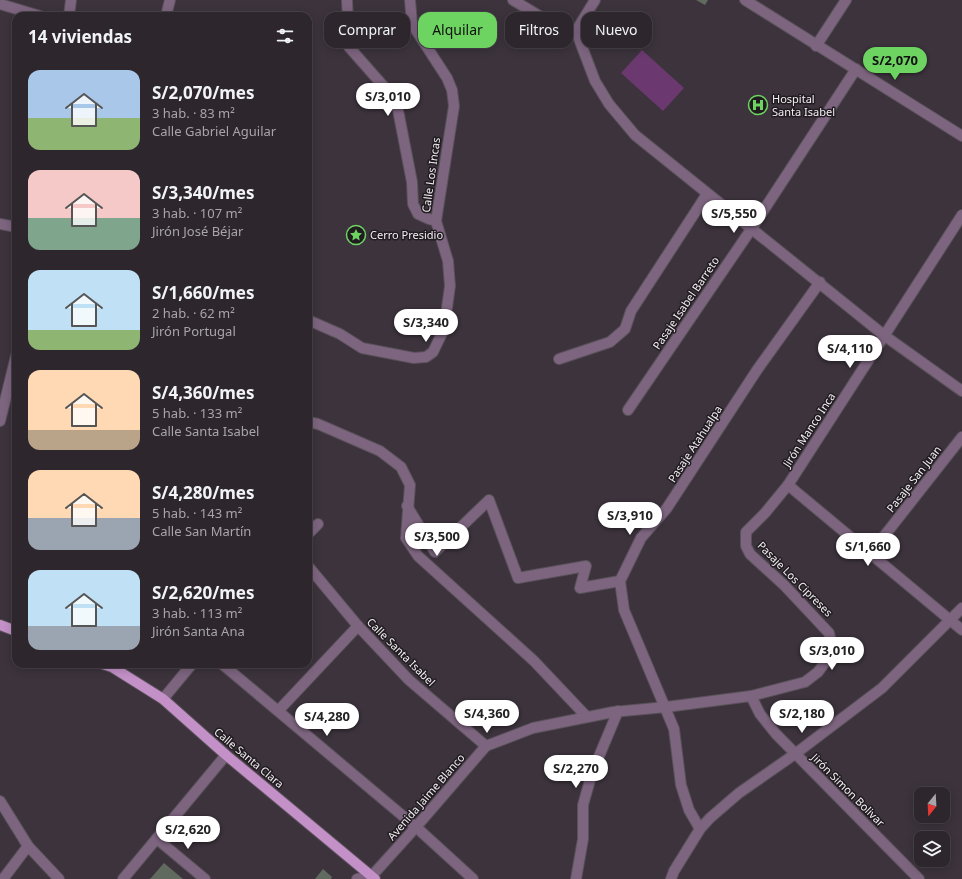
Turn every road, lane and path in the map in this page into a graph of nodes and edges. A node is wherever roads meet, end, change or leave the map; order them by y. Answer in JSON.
{"nodes":[{"id":1,"x":71,"y":0,"type":"edge"},
{"id":2,"x":170,"y":0,"type":"edge"},
{"id":3,"x":347,"y":0,"type":"edge"},
{"id":4,"x":410,"y":0,"type":"edge"},
{"id":5,"x":513,"y":0,"type":"edge"},
{"id":6,"x":595,"y":0,"type":"edge"},
{"id":7,"x":745,"y":0,"type":"edge"},
{"id":8,"x":846,"y":0,"type":"edge"},
{"id":9,"x":0,"y":4,"type":"edge"},
{"id":10,"x":27,"y":12,"type":"edge"},
{"id":11,"x":70,"y":12,"type":"edge"},
{"id":12,"x":167,"y":12,"type":"edge"},
{"id":13,"x":576,"y":31,"type":"junction"},
{"id":14,"x":816,"y":46,"type":"junction"},
{"id":15,"x":856,"y":69,"type":"junction"},
{"id":16,"x":962,"y":136,"type":"edge"},
{"id":17,"x":707,"y":194,"type":"junction"},
{"id":18,"x":962,"y":215,"type":"edge"},
{"id":19,"x":436,"y":221,"type":"junction"},
{"id":20,"x":0,"y":224,"type":"edge"},
{"id":21,"x":12,"y":226,"type":"edge"},
{"id":22,"x":752,"y":228,"type":"junction"},
{"id":23,"x":820,"y":282,"type":"junction"},
{"id":24,"x":312,"y":322,"type":"edge"},
{"id":25,"x":885,"y":336,"type":"junction"},
{"id":26,"x":559,"y":359,"type":"dead end"},
{"id":27,"x":12,"y":372,"type":"edge"},
{"id":28,"x":962,"y":391,"type":"edge"},
{"id":29,"x":628,"y":410,"type":"dead end"},
{"id":30,"x":0,"y":421,"type":"edge"},
{"id":31,"x":312,"y":423,"type":"edge"},
{"id":32,"x":962,"y":437,"type":"edge"},
{"id":33,"x":788,"y":485,"type":"junction"},
{"id":34,"x":408,"y":506,"type":"junction"},
{"id":35,"x":318,"y":524,"type":"dead end"},
{"id":36,"x":312,"y":530,"type":"edge"},
{"id":37,"x":746,"y":532,"type":"joint"},
{"id":38,"x":870,"y":554,"type":"junction"},
{"id":39,"x":312,"y":571,"type":"edge"},
{"id":40,"x":620,"y":581,"type":"junction"},
{"id":41,"x":962,"y":608,"type":"edge"},
{"id":42,"x":950,"y":621,"type":"junction"},
{"id":43,"x":0,"y":625,"type":"edge"},
{"id":44,"x":358,"y":626,"type":"junction"},
{"id":45,"x":12,"y":630,"type":"edge"},
{"id":46,"x":962,"y":630,"type":"edge"},
{"id":47,"x":114,"y":668,"type":"edge"},
{"id":48,"x":189,"y":668,"type":"edge"},
{"id":49,"x":227,"y":668,"type":"edge"},
{"id":50,"x":751,"y":696,"type":"junction"},
{"id":51,"x":163,"y":699,"type":"junction"},
{"id":52,"x":666,"y":707,"type":"junction"},
{"id":53,"x":279,"y":710,"type":"junction"},
{"id":54,"x":618,"y":711,"type":"junction"},
{"id":55,"x":588,"y":717,"type":"junction"},
{"id":56,"x":486,"y":746,"type":"junction"},
{"id":57,"x":795,"y":754,"type":"junction"},
{"id":58,"x":226,"y":755,"type":"junction"},
{"id":59,"x":0,"y":801,"type":"edge"},
{"id":60,"x":416,"y":827,"type":"junction"},
{"id":61,"x":700,"y":829,"type":"junction"},
{"id":62,"x":157,"y":839,"type":"junction"},
{"id":63,"x":28,"y":846,"type":"junction"},
{"id":64,"x":371,"y":878,"type":"edge"},
{"id":65,"x":3,"y":879,"type":"edge"},
{"id":66,"x":59,"y":879,"type":"edge"},
{"id":67,"x":123,"y":879,"type":"edge"},
{"id":68,"x":205,"y":879,"type":"edge"},
{"id":69,"x":357,"y":879,"type":"edge"},
{"id":70,"x":473,"y":879,"type":"edge"},
{"id":71,"x":576,"y":879,"type":"edge"},
{"id":72,"x":672,"y":879,"type":"edge"},
{"id":73,"x":919,"y":879,"type":"edge"}],
"edges":[{"from":1,"to":11,"type":"street"},
{"from":2,"to":12,"type":"street"},
{"from":3,"to":19,"type":"street"},
{"from":4,"to":19,"type":"street","name":"Calle Los Incas"},
{"from":5,"to":13,"type":"street"},
{"from":6,"to":13,"type":"street"},
{"from":7,"to":14,"type":"street"},
{"from":8,"to":14,"type":"street"},
{"from":9,"to":10,"type":"street"},
{"from":13,"to":17,"type":"street"},
{"from":14,"to":15,"type":"street"},
{"from":15,"to":16,"type":"street"},
{"from":15,"to":22,"type":"street","name":"Pasaje Isabel Barreto"},
{"from":17,"to":22,"type":"street"},
{"from":17,"to":26,"type":"street"},
{"from":18,"to":25,"type":"street","name":"Jirón Manco Inca"},
{"from":19,"to":24,"type":"street"},
{"from":20,"to":21,"type":"street"},
{"from":22,"to":23,"type":"street"},
{"from":22,"to":29,"type":"street","name":"Pasaje Isabel Barreto"},
{"from":23,"to":25,"type":"street"},
{"from":23,"to":40,"type":"street","name":"Pasaje Atahualpa"},
{"from":25,"to":28,"type":"street"},
{"from":25,"to":33,"type":"street","name":"Jirón Manco Inca"},
{"from":27,"to":30,"type":"street"},
{"from":31,"to":34,"type":"street"},
{"from":32,"to":38,"type":"street","name":"Pasaje San Juan"},
{"from":33,"to":37,"type":"street","name":"Jirón Manco Inca"},
{"from":33,"to":38,"type":"street"},
{"from":34,"to":40,"type":"street"},
{"from":34,"to":55,"type":"street"},
{"from":35,"to":36,"type":"street"},
{"from":37,"to":50,"type":"street","name":"Pasaje Los Cipreses"},
{"from":38,"to":42,"type":"street"},
{"from":39,"to":44,"type":"street","name":"Calle Santa Isabel"},
{"from":40,"to":52,"type":"street"},
{"from":41,"to":42,"type":"street"},
{"from":42,"to":46,"type":"street"},
{"from":42,"to":57,"type":"street"},
{"from":43,"to":45,"type":"main road"},
{"from":44,"to":53,"type":"street"},
{"from":44,"to":56,"type":"street","name":"Calle Santa Isabel"},
{"from":47,"to":51,"type":"main road","name":"Calle Santa Clara"},
{"from":48,"to":51,"type":"street"},
{"from":49,"to":53,"type":"street"},
{"from":50,"to":52,"type":"street","name":"Pasaje Los Cipreses"},
{"from":50,"to":57,"type":"street","name":"Jirón Simon Bolivar"},
{"from":51,"to":58,"type":"main road","name":"Calle Santa Clara"},
{"from":52,"to":54,"type":"street","name":"Avenida Jaime Blanco"},
{"from":52,"to":61,"type":"street"},
{"from":53,"to":60,"type":"street"},
{"from":54,"to":55,"type":"street","name":"Avenida Jaime Blanco"},
{"from":54,"to":71,"type":"street"},
{"from":55,"to":56,"type":"street","name":"Avenida Jaime Blanco"},
{"from":56,"to":60,"type":"street","name":"Avenida Jaime Blanco"},
{"from":57,"to":61,"type":"street"},
{"from":57,"to":73,"type":"street","name":"Jirón Simon Bolivar"},
{"from":58,"to":62,"type":"street"},
{"from":58,"to":64,"type":"main road","name":"Calle Santa Clara"},
{"from":59,"to":63,"type":"street"},
{"from":60,"to":64,"type":"street","name":"Avenida Jaime Blanco"},
{"from":60,"to":70,"type":"street"},
{"from":61,"to":72,"type":"street"},
{"from":62,"to":67,"type":"street"},
{"from":62,"to":68,"type":"street"},
{"from":63,"to":65,"type":"street"},
{"from":63,"to":66,"type":"street"},
{"from":64,"to":69,"type":"street"}]}
